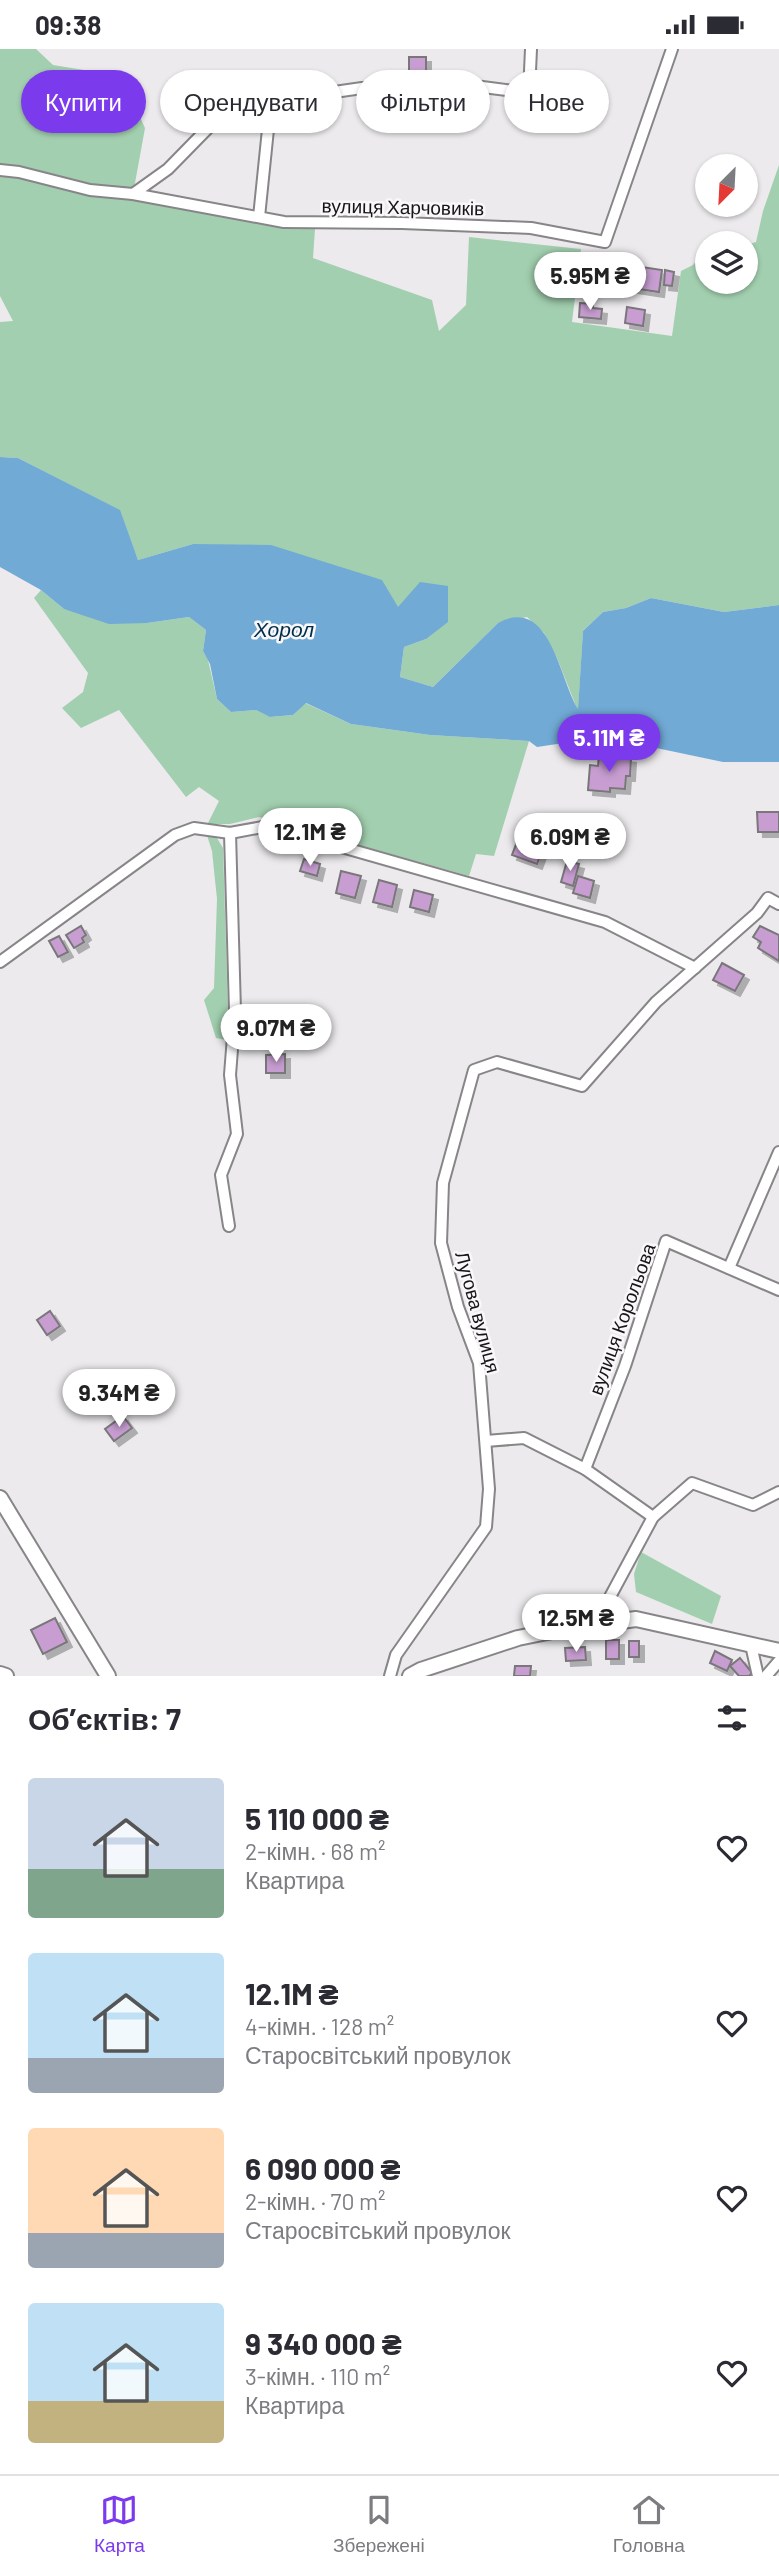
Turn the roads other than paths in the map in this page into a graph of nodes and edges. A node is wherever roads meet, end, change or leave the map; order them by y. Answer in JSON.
{"nodes":[{"id":1,"x":531,"y":49,"type":"edge"},
{"id":2,"x":672,"y":49,"type":"edge"},
{"id":3,"x":342,"y":91,"type":"edge"},
{"id":4,"x":203,"y":133,"type":"edge"},
{"id":5,"x":268,"y":133,"type":"edge"},
{"id":6,"x":0,"y":170,"type":"edge"},
{"id":7,"x":133,"y":194,"type":"junction"},
{"id":8,"x":259,"y":217,"type":"junction"},
{"id":9,"x":230,"y":833,"type":"junction"},
{"id":10,"x":779,"y":904,"type":"edge"},
{"id":11,"x":0,"y":962,"type":"edge"},
{"id":12,"x":695,"y":968,"type":"junction"},
{"id":13,"x":779,"y":1151,"type":"edge"},
{"id":14,"x":229,"y":1226,"type":"dead end"},
{"id":15,"x":729,"y":1268,"type":"junction"},
{"id":16,"x":779,"y":1290,"type":"edge"},
{"id":17,"x":486,"y":1441,"type":"junction"},
{"id":18,"x":585,"y":1469,"type":"junction"},
{"id":19,"x":779,"y":1492,"type":"edge"},
{"id":20,"x":0,"y":1498,"type":"edge"},
{"id":21,"x":653,"y":1517,"type":"junction"},
{"id":22,"x":596,"y":1623,"type":"junction"},
{"id":23,"x":751,"y":1645,"type":"junction"},
{"id":24,"x":779,"y":1651,"type":"edge"},
{"id":25,"x":779,"y":1661,"type":"edge"},
{"id":26,"x":0,"y":1674,"type":"edge"},
{"id":27,"x":6,"y":1676,"type":"edge"},
{"id":28,"x":108,"y":1676,"type":"edge"},
{"id":29,"x":390,"y":1676,"type":"edge"},
{"id":30,"x":410,"y":1676,"type":"edge"},
{"id":31,"x":758,"y":1676,"type":"edge"},
{"id":32,"x":766,"y":1676,"type":"edge"}],
"edges":[{"from":1,"to":3,"type":"street"},
{"from":2,"to":8,"type":"street","name":"вулиця Харчовиків"},
{"from":4,"to":7,"type":"street"},
{"from":5,"to":8,"type":"street"},
{"from":6,"to":7,"type":"street","name":"вулиця Харчовиків"},
{"from":7,"to":8,"type":"street","name":"вулиця Харчовиків"},
{"from":9,"to":11,"type":"street"},
{"from":9,"to":12,"type":"street"},
{"from":9,"to":14,"type":"street"},
{"from":10,"to":12,"type":"street","name":"Лугова вулиця"},
{"from":12,"to":17,"type":"street","name":"Лугова вулиця"},
{"from":13,"to":15,"type":"street"},
{"from":15,"to":16,"type":"street","name":"вулиця Корольова"},
{"from":15,"to":18,"type":"street","name":"вулиця Корольова"},
{"from":17,"to":18,"type":"street"},
{"from":17,"to":29,"type":"street","name":"Лугова вулиця"},
{"from":18,"to":21,"type":"street"},
{"from":19,"to":21,"type":"street"},
{"from":20,"to":28,"type":"street"},
{"from":21,"to":22,"type":"street"},
{"from":22,"to":23,"type":"street"},
{"from":22,"to":30,"type":"street"},
{"from":23,"to":24,"type":"street"},
{"from":23,"to":31,"type":"street"},
{"from":25,"to":32,"type":"street"},
{"from":26,"to":27,"type":"street"}]}
